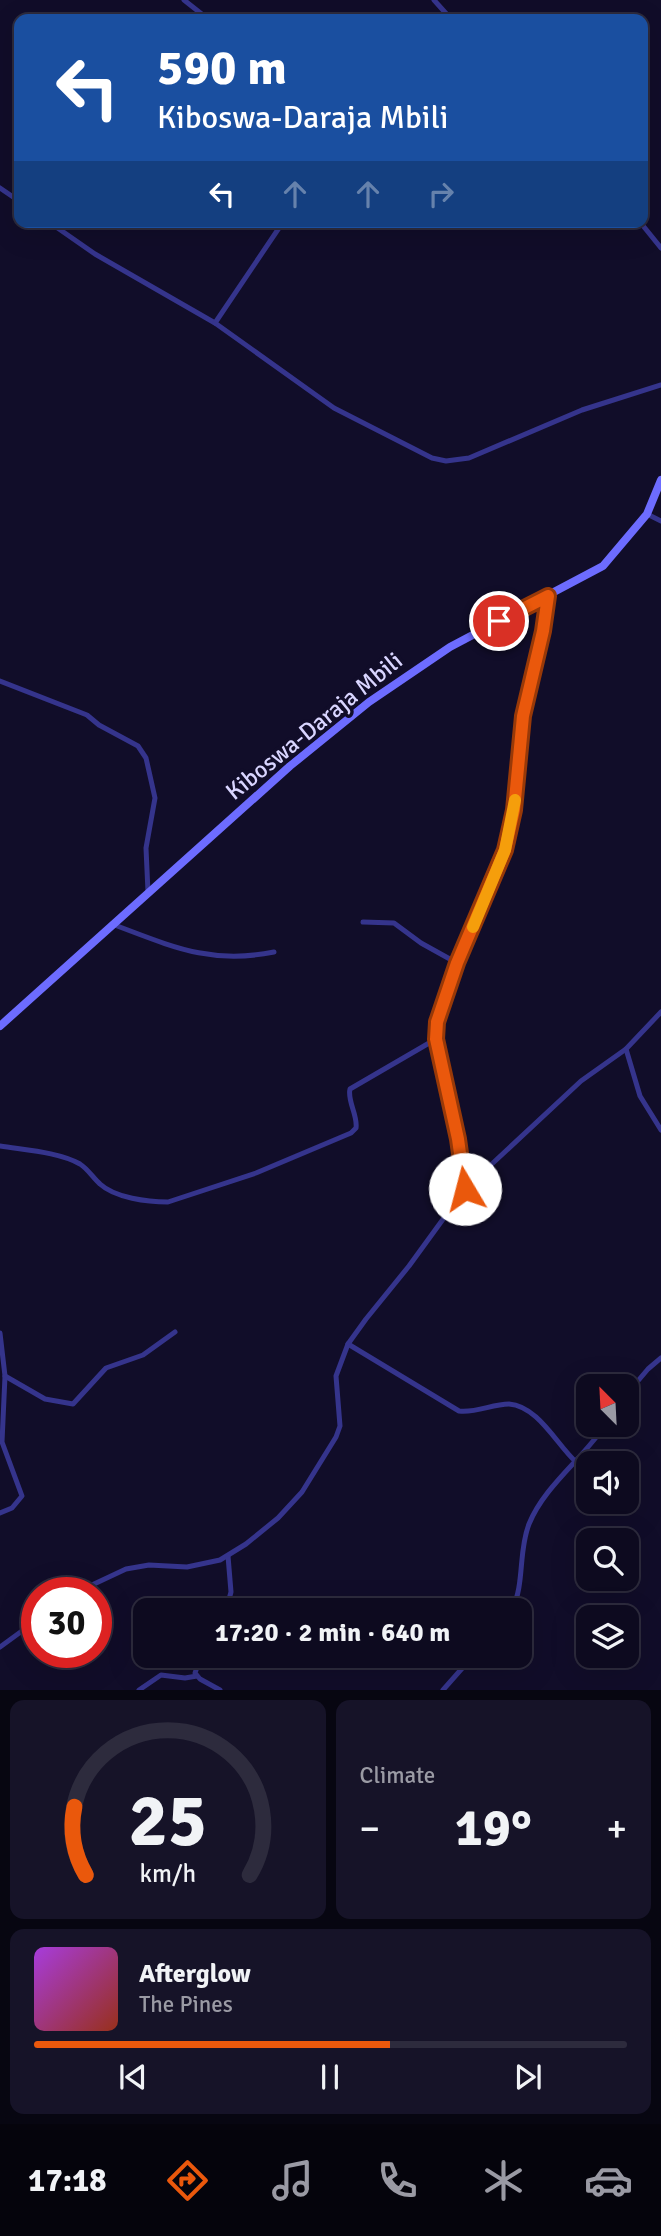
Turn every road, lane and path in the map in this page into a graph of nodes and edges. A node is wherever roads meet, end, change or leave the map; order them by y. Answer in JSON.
{"nodes":[{"id":1,"x":184,"y":0,"type":"edge"},
{"id":2,"x":434,"y":0,"type":"edge"},
{"id":3,"x":202,"y":14,"type":"edge"},
{"id":4,"x":447,"y":14,"type":"edge"},
{"id":5,"x":58,"y":228,"type":"edge"},
{"id":6,"x":279,"y":228,"type":"edge"},
{"id":7,"x":645,"y":228,"type":"edge"},
{"id":8,"x":661,"y":248,"type":"edge"},
{"id":9,"x":215,"y":323,"type":"junction"},
{"id":10,"x":661,"y":384,"type":"edge"},
{"id":11,"x":661,"y":480,"type":"edge"},
{"id":12,"x":647,"y":514,"type":"junction"},
{"id":13,"x":661,"y":521,"type":"edge"},
{"id":14,"x":548,"y":596,"type":"junction"},
{"id":15,"x":0,"y":681,"type":"edge"},
{"id":16,"x":148,"y":892,"type":"junction"},
{"id":17,"x":363,"y":922,"type":"dead end"},
{"id":18,"x":112,"y":924,"type":"junction"},
{"id":19,"x":274,"y":952,"type":"dead end"},
{"id":20,"x":457,"y":963,"type":"junction"},
{"id":21,"x":661,"y":1012,"type":"edge"},
{"id":22,"x":0,"y":1026,"type":"edge"},
{"id":23,"x":436,"y":1039,"type":"junction"},
{"id":24,"x":626,"y":1049,"type":"junction"},
{"id":25,"x":661,"y":1130,"type":"edge"},
{"id":26,"x":0,"y":1146,"type":"edge"},
{"id":27,"x":465,"y":1189,"type":"junction"},
{"id":28,"x":0,"y":1332,"type":"edge"},
{"id":29,"x":175,"y":1332,"type":"dead end"},
{"id":30,"x":348,"y":1344,"type":"junction"},
{"id":31,"x":661,"y":1358,"type":"edge"},
{"id":32,"x":5,"y":1376,"type":"junction"},
{"id":33,"x":639,"y":1380,"type":"edge"},
{"id":34,"x":596,"y":1437,"type":"edge"},
{"id":35,"x":585,"y":1451,"type":"edge"},
{"id":36,"x":576,"y":1462,"type":"joint"},
{"id":37,"x":0,"y":1513,"type":"edge"},
{"id":38,"x":228,"y":1556,"type":"junction"},
{"id":39,"x":109,"y":1577,"type":"edge"},
{"id":40,"x":229,"y":1598,"type":"edge"},
{"id":41,"x":516,"y":1598,"type":"edge"},
{"id":42,"x":21,"y":1632,"type":"edge"},
{"id":43,"x":0,"y":1647,"type":"edge"},
{"id":44,"x":196,"y":1668,"type":"edge"},
{"id":45,"x":462,"y":1668,"type":"edge"},
{"id":46,"x":197,"y":1676,"type":"junction"},
{"id":47,"x":139,"y":1690,"type":"edge"},
{"id":48,"x":220,"y":1690,"type":"edge"},
{"id":49,"x":443,"y":1690,"type":"edge"}],
"edges":[{"from":1,"to":3,"type":"street"},
{"from":2,"to":4,"type":"street"},
{"from":5,"to":9,"type":"street"},
{"from":6,"to":9,"type":"street"},
{"from":7,"to":8,"type":"street"},
{"from":9,"to":10,"type":"street"},
{"from":11,"to":12,"type":"main road","name":"Kiboswa-Daraja Mbili"},
{"from":12,"to":13,"type":"street"},
{"from":12,"to":14,"type":"main road","name":"Kiboswa-Daraja Mbili"},
{"from":14,"to":16,"type":"main road","name":"Kiboswa-Daraja Mbili"},
{"from":14,"to":20,"type":"street"},
{"from":15,"to":16,"type":"street"},
{"from":16,"to":18,"type":"main road","name":"Kiboswa-Daraja Mbili"},
{"from":17,"to":20,"type":"street"},
{"from":18,"to":19,"type":"street"},
{"from":18,"to":22,"type":"main road","name":"Kiboswa-Daraja Mbili"},
{"from":20,"to":23,"type":"street"},
{"from":21,"to":24,"type":"street"},
{"from":23,"to":26,"type":"street"},
{"from":23,"to":27,"type":"street"},
{"from":24,"to":25,"type":"street"},
{"from":24,"to":27,"type":"street"},
{"from":27,"to":30,"type":"street"},
{"from":28,"to":32,"type":"street"},
{"from":29,"to":32,"type":"street"},
{"from":30,"to":36,"type":"street"},
{"from":30,"to":38,"type":"street"},
{"from":31,"to":33,"type":"street"},
{"from":32,"to":37,"type":"street"},
{"from":34,"to":35,"type":"street"},
{"from":36,"to":41,"type":"street"},
{"from":38,"to":39,"type":"street"},
{"from":38,"to":40,"type":"street"},
{"from":42,"to":43,"type":"street"},
{"from":44,"to":46,"type":"street"},
{"from":45,"to":49,"type":"street"},
{"from":46,"to":47,"type":"street"},
{"from":46,"to":48,"type":"street"}]}
